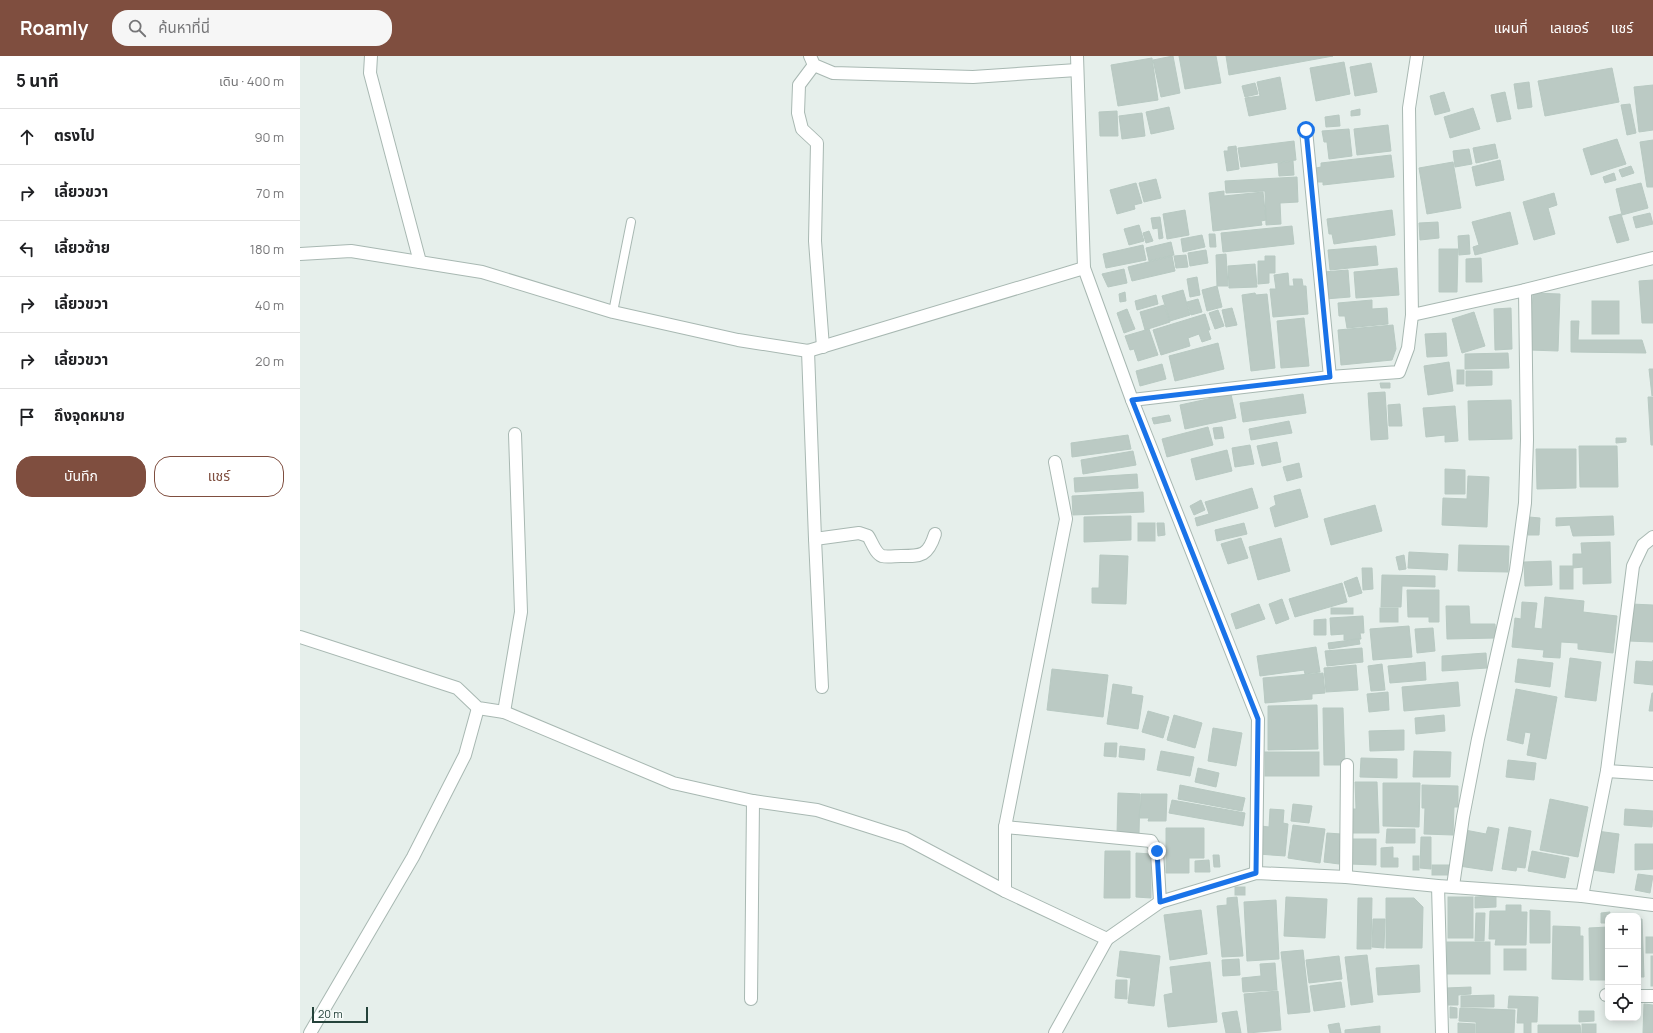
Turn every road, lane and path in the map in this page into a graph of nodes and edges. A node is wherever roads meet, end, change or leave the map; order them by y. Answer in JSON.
{"nodes":[{"id":1,"x":371,"y":56,"type":"edge"},
{"id":2,"x":1077,"y":56,"type":"edge"},
{"id":3,"x":1417,"y":56,"type":"edge"},
{"id":4,"x":812,"y":60,"type":"edge"},
{"id":5,"x":1077,"y":70,"type":"junction"},
{"id":6,"x":1306,"y":130,"type":"dead end"},
{"id":7,"x":631,"y":222,"type":"dead end"},
{"id":8,"x":300,"y":254,"type":"edge"},
{"id":9,"x":1653,"y":258,"type":"edge"},
{"id":10,"x":420,"y":262,"type":"junction"},
{"id":11,"x":1084,"y":268,"type":"junction"},
{"id":12,"x":1525,"y":290,"type":"junction"},
{"id":13,"x":613,"y":312,"type":"junction"},
{"id":14,"x":1412,"y":315,"type":"junction"},
{"id":15,"x":823,"y":347,"type":"junction"},
{"id":16,"x":808,"y":351,"type":"junction"},
{"id":17,"x":1330,"y":377,"type":"junction"},
{"id":18,"x":1132,"y":400,"type":"junction"},
{"id":19,"x":516,"y":434,"type":"dead end"},
{"id":20,"x":1056,"y":462,"type":"dead end"},
{"id":21,"x":935,"y":534,"type":"dead end"},
{"id":22,"x":1653,"y":536,"type":"edge"},
{"id":23,"x":815,"y":538,"type":"junction"},
{"id":24,"x":300,"y":637,"type":"edge"},
{"id":25,"x":822,"y":687,"type":"dead end"},
{"id":26,"x":478,"y":708,"type":"junction"},
{"id":27,"x":504,"y":712,"type":"junction"},
{"id":28,"x":1347,"y":765,"type":"dead end"},
{"id":29,"x":1606,"y":771,"type":"junction"},
{"id":30,"x":1653,"y":774,"type":"edge"},
{"id":31,"x":753,"y":801,"type":"junction"},
{"id":32,"x":1005,"y":827,"type":"junction"},
{"id":33,"x":1256,"y":873,"type":"junction"},
{"id":34,"x":1346,"y":877,"type":"junction"},
{"id":35,"x":1438,"y":886,"type":"junction"},
{"id":36,"x":1453,"y":886,"type":"junction"},
{"id":37,"x":1005,"y":891,"type":"junction"},
{"id":38,"x":1582,"y":896,"type":"junction"},
{"id":39,"x":1160,"y":902,"type":"junction"},
{"id":40,"x":1653,"y":906,"type":"edge"},
{"id":41,"x":1107,"y":939,"type":"junction"},
{"id":42,"x":1641,"y":996,"type":"edge"},
{"id":43,"x":1653,"y":996,"type":"edge"},
{"id":44,"x":751,"y":999,"type":"dead end"},
{"id":45,"x":310,"y":1033,"type":"edge"},
{"id":46,"x":1055,"y":1033,"type":"edge"},
{"id":47,"x":1442,"y":1033,"type":"edge"}],
"edges":[{"from":1,"to":10,"type":"street"},
{"from":2,"to":5,"type":"street"},
{"from":3,"to":14,"type":"street"},
{"from":4,"to":5,"type":"street"},
{"from":4,"to":15,"type":"street"},
{"from":5,"to":11,"type":"street"},
{"from":6,"to":17,"type":"street"},
{"from":7,"to":13,"type":"lane"},
{"from":8,"to":10,"type":"street"},
{"from":9,"to":12,"type":"street"},
{"from":10,"to":13,"type":"street"},
{"from":11,"to":15,"type":"street"},
{"from":11,"to":18,"type":"street"},
{"from":12,"to":14,"type":"street"},
{"from":12,"to":36,"type":"street"},
{"from":13,"to":16,"type":"street"},
{"from":14,"to":17,"type":"street"},
{"from":15,"to":16,"type":"street"},
{"from":16,"to":23,"type":"street"},
{"from":17,"to":18,"type":"street"},
{"from":18,"to":33,"type":"street"},
{"from":19,"to":27,"type":"street"},
{"from":20,"to":32,"type":"street"},
{"from":21,"to":23,"type":"street"},
{"from":22,"to":29,"type":"street"},
{"from":23,"to":25,"type":"street"},
{"from":24,"to":26,"type":"street"},
{"from":26,"to":27,"type":"street"},
{"from":26,"to":45,"type":"street"},
{"from":27,"to":31,"type":"street"},
{"from":28,"to":34,"type":"street"},
{"from":29,"to":30,"type":"street"},
{"from":29,"to":38,"type":"street"},
{"from":31,"to":37,"type":"street"},
{"from":31,"to":44,"type":"street"},
{"from":32,"to":37,"type":"street"},
{"from":32,"to":39,"type":"street"},
{"from":33,"to":34,"type":"street"},
{"from":33,"to":39,"type":"street"},
{"from":34,"to":35,"type":"street"},
{"from":35,"to":36,"type":"street"},
{"from":35,"to":47,"type":"street"},
{"from":36,"to":38,"type":"street"},
{"from":37,"to":41,"type":"street"},
{"from":38,"to":40,"type":"street"},
{"from":39,"to":41,"type":"street"},
{"from":41,"to":46,"type":"street"},
{"from":42,"to":43,"type":"street"}]}
